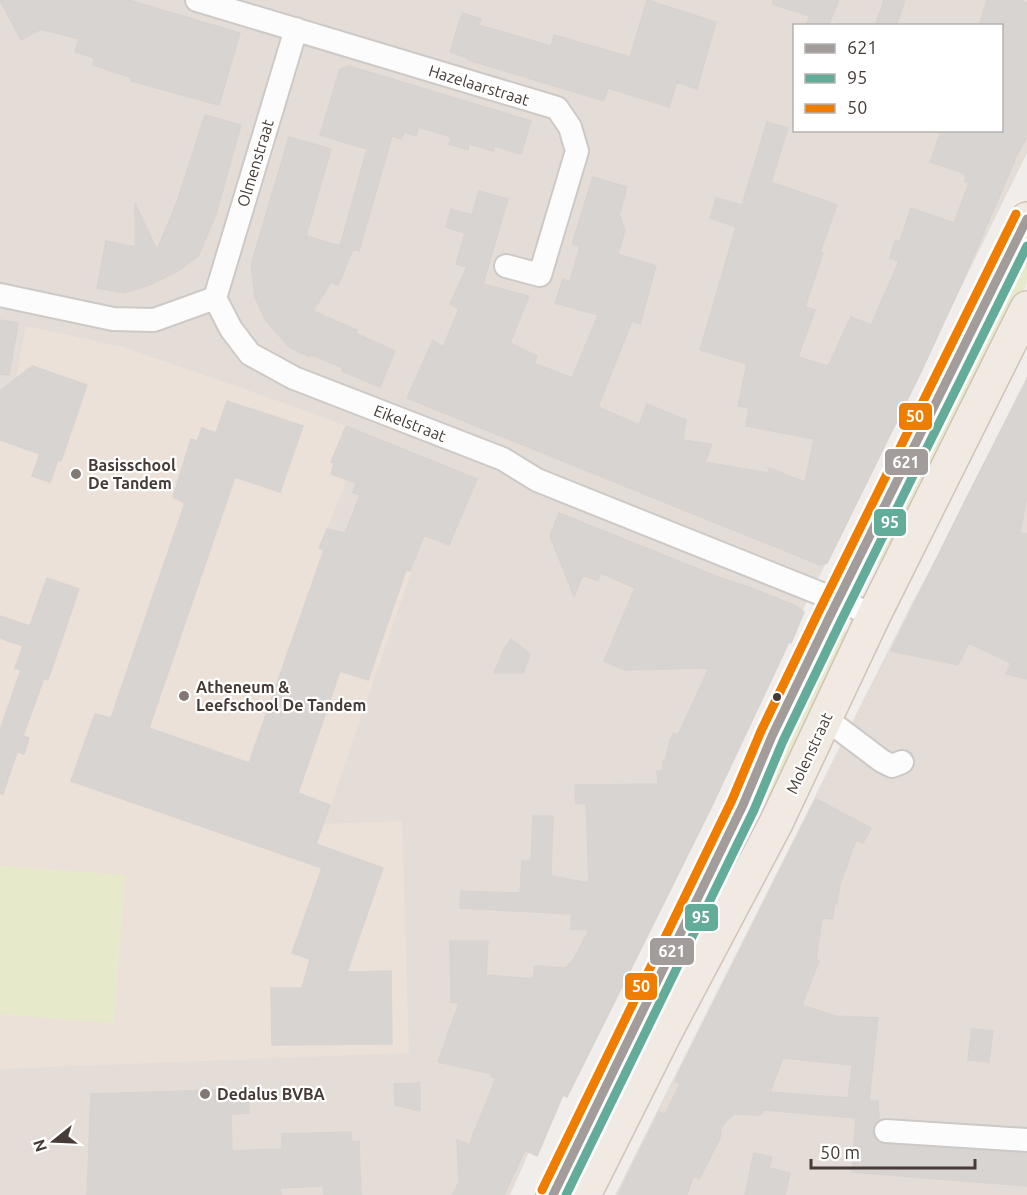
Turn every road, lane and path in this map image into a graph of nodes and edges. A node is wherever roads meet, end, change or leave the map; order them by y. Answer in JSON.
{"nodes":[{"id":1,"x":196,"y":0,"type":"edge"},
{"id":2,"x":296,"y":29,"type":"junction"},
{"id":3,"x":1027,"y":219,"type":"edge"},
{"id":4,"x":506,"y":266,"type":"dead end"},
{"id":5,"x":0,"y":295,"type":"edge"},
{"id":6,"x":215,"y":298,"type":"junction"},
{"id":7,"x":1027,"y":308,"type":"edge"},
{"id":8,"x":838,"y":600,"type":"junction"},
{"id":9,"x":874,"y":615,"type":"junction"},
{"id":10,"x":825,"y":718,"type":"junction"},
{"id":11,"x":902,"y":762,"type":"dead end"},
{"id":12,"x":886,"y":1131,"type":"dead end"},
{"id":13,"x":1027,"y":1140,"type":"edge"},
{"id":14,"x":553,"y":1195,"type":"edge"},
{"id":15,"x":584,"y":1195,"type":"edge"}],
"edges":[{"from":1,"to":2,"type":"street","name":"Hazelaarstraat"},
{"from":2,"to":4,"type":"street","name":"Hazelaarstraat"},
{"from":2,"to":6,"type":"street","name":"Olmenstraat"},
{"from":3,"to":8,"type":"main road"},
{"from":5,"to":6,"type":"street"},
{"from":6,"to":8,"type":"street","name":"Eikelstraat"},
{"from":7,"to":9,"type":"main road","name":"Molenstraat"},
{"from":8,"to":9,"type":"street","name":"Eikelstraat"},
{"from":8,"to":14,"type":"main road"},
{"from":9,"to":10,"type":"main road","name":"Molenstraat"},
{"from":10,"to":11,"type":"street"},
{"from":10,"to":15,"type":"main road","name":"Molenstraat"},
{"from":12,"to":13,"type":"street"}]}
